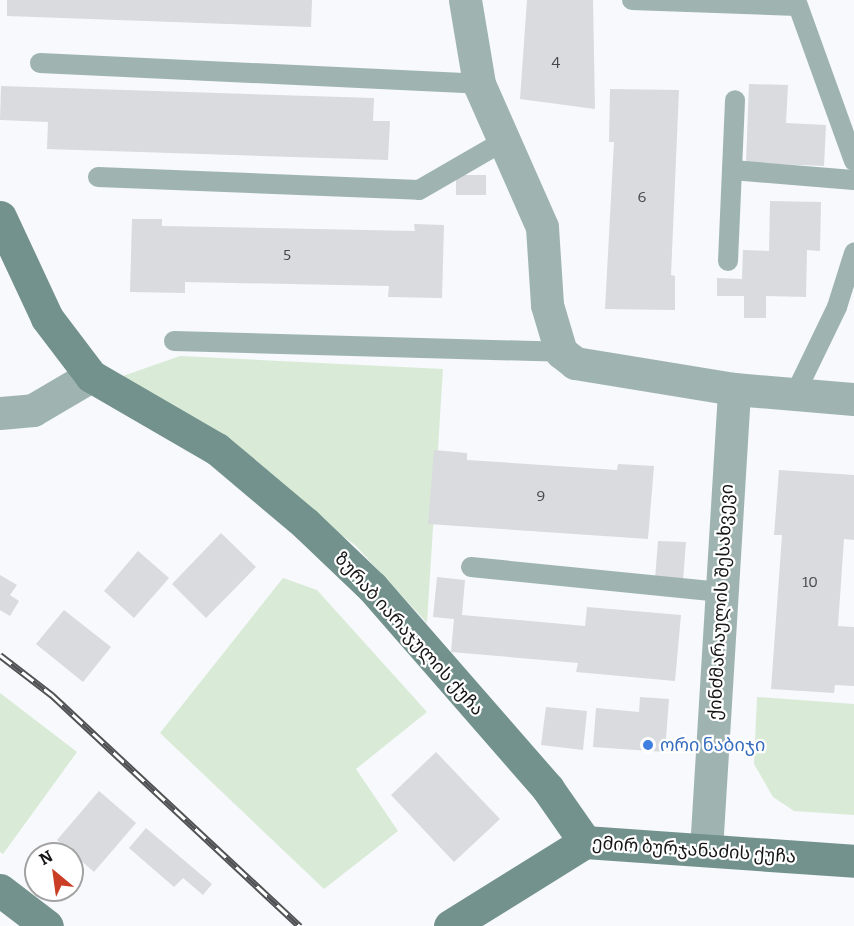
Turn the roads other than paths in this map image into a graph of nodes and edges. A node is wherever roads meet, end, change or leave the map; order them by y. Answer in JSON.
{"nodes":[{"id":1,"x":465,"y":0,"type":"edge"},
{"id":2,"x":632,"y":0,"type":"edge"},
{"id":3,"x":796,"y":3,"type":"edge"},
{"id":4,"x":40,"y":63,"type":"dead end"},
{"id":5,"x":479,"y":84,"type":"junction"},
{"id":6,"x":735,"y":100,"type":"dead end"},
{"id":7,"x":502,"y":142,"type":"junction"},
{"id":8,"x":854,"y":161,"type":"edge"},
{"id":9,"x":732,"y":170,"type":"junction"},
{"id":10,"x":98,"y":177,"type":"dead end"},
{"id":11,"x":854,"y":180,"type":"edge"},
{"id":12,"x":0,"y":217,"type":"edge"},
{"id":13,"x":854,"y":253,"type":"edge"},
{"id":14,"x":728,"y":261,"type":"dead end"},
{"id":15,"x":174,"y":341,"type":"dead end"},
{"id":16,"x":561,"y":352,"type":"junction"},
{"id":17,"x":91,"y":376,"type":"junction"},
{"id":18,"x":734,"y":389,"type":"junction"},
{"id":19,"x":795,"y":393,"type":"junction"},
{"id":20,"x":854,"y":399,"type":"edge"},
{"id":21,"x":0,"y":413,"type":"edge"},
{"id":22,"x":471,"y":567,"type":"dead end"},
{"id":23,"x":721,"y":592,"type":"junction"},
{"id":24,"x":585,"y":842,"type":"junction"},
{"id":25,"x":706,"y":850,"type":"junction"},
{"id":26,"x":854,"y":861,"type":"edge"},
{"id":27,"x":0,"y":890,"type":"edge"},
{"id":28,"x":47,"y":926,"type":"edge"},
{"id":29,"x":450,"y":926,"type":"edge"}],
"edges":[{"from":1,"to":5,"type":"street"},
{"from":2,"to":3,"type":"lane"},
{"from":3,"to":8,"type":"lane"},
{"from":4,"to":5,"type":"lane"},
{"from":5,"to":7,"type":"street"},
{"from":6,"to":9,"type":"lane"},
{"from":7,"to":10,"type":"lane"},
{"from":7,"to":16,"type":"street"},
{"from":9,"to":11,"type":"lane"},
{"from":9,"to":14,"type":"lane"},
{"from":12,"to":17,"type":"main road","name":"ზურაბ იარაჯულის ქუჩა"},
{"from":13,"to":19,"type":"lane"},
{"from":15,"to":16,"type":"lane"},
{"from":16,"to":18,"type":"street"},
{"from":17,"to":21,"type":"street"},
{"from":17,"to":24,"type":"main road","name":"ზურაბ იარაჯულის ქუჩა"},
{"from":18,"to":19,"type":"street"},
{"from":18,"to":23,"type":"street","name":"ქინძმარაულის შესახვევი"},
{"from":19,"to":20,"type":"street"},
{"from":22,"to":23,"type":"lane"},
{"from":23,"to":25,"type":"street","name":"ქინძმარაულის შესახვევი"},
{"from":24,"to":25,"type":"main road","name":"ემირ ბურჯანაძის ქუჩა"},
{"from":24,"to":29,"type":"main road","name":"ემირ ბურჯანაძის ქუჩა"},
{"from":25,"to":26,"type":"main road","name":"ემირ ბურჯანაძის ქუჩა"},
{"from":27,"to":28,"type":"main road"}]}
